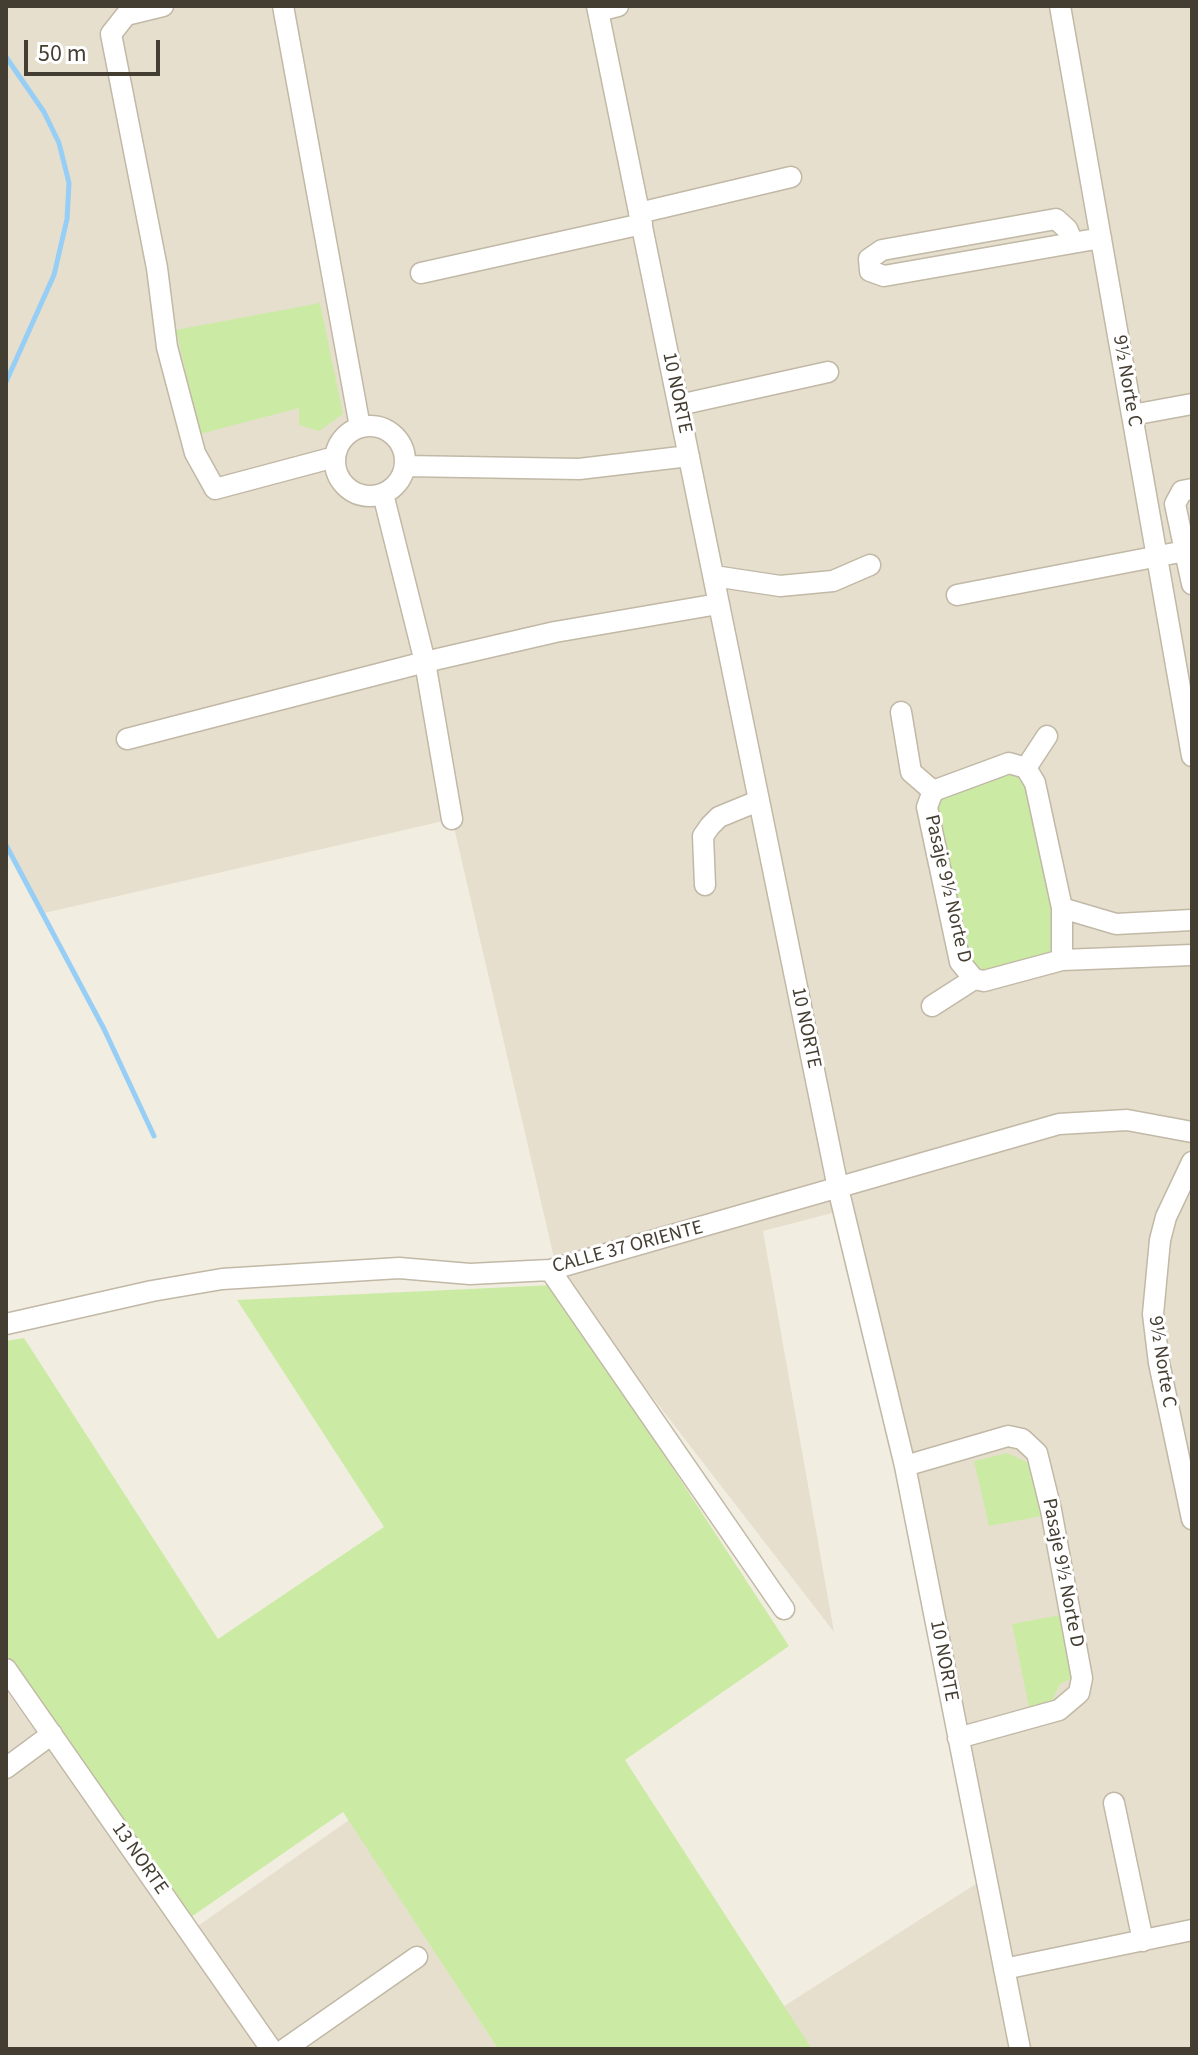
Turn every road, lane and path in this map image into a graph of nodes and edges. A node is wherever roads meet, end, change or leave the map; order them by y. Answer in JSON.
{"nodes":[{"id":1,"x":163,"y":6,"type":"edge"},
{"id":2,"x":283,"y":6,"type":"edge"},
{"id":3,"x":1060,"y":6,"type":"edge"},
{"id":4,"x":604,"y":8,"type":"edge"},
{"id":5,"x":791,"y":177,"type":"dead end"},
{"id":6,"x":640,"y":219,"type":"junction"},
{"id":7,"x":1014,"y":227,"type":"junction"},
{"id":8,"x":965,"y":235,"type":"junction"},
{"id":9,"x":1101,"y":238,"type":"junction"},
{"id":10,"x":1072,"y":240,"type":"junction"},
{"id":11,"x":918,"y":243,"type":"junction"},
{"id":12,"x":1019,"y":250,"type":"junction"},
{"id":13,"x":970,"y":259,"type":"junction"},
{"id":14,"x":924,"y":268,"type":"junction"},
{"id":15,"x":421,"y":273,"type":"dead end"},
{"id":16,"x":828,"y":372,"type":"dead end"},
{"id":17,"x":1192,"y":404,"type":"edge"},
{"id":18,"x":679,"y":405,"type":"junction"},
{"id":19,"x":1132,"y":415,"type":"junction"},
{"id":20,"x":360,"y":427,"type":"junction"},
{"id":21,"x":689,"y":456,"type":"junction"},
{"id":22,"x":335,"y":457,"type":"junction"},
{"id":23,"x":405,"y":466,"type":"junction"},
{"id":24,"x":1192,"y":489,"type":"edge"},
{"id":25,"x":383,"y":494,"type":"junction"},
{"id":26,"x":1185,"y":551,"type":"junction"},
{"id":27,"x":1157,"y":557,"type":"junction"},
{"id":28,"x":870,"y":565,"type":"dead end"},
{"id":29,"x":714,"y":576,"type":"junction"},
{"id":30,"x":1192,"y":584,"type":"edge"},
{"id":31,"x":957,"y":595,"type":"dead end"},
{"id":32,"x":718,"y":604,"type":"junction"},
{"id":33,"x":425,"y":662,"type":"junction"},
{"id":34,"x":901,"y":712,"type":"dead end"},
{"id":35,"x":1047,"y":736,"type":"dead end"},
{"id":36,"x":127,"y":739,"type":"dead end"},
{"id":37,"x":1192,"y":756,"type":"edge"},
{"id":38,"x":1026,"y":768,"type":"junction"},
{"id":39,"x":933,"y":791,"type":"junction"},
{"id":40,"x":758,"y":801,"type":"junction"},
{"id":41,"x":452,"y":819,"type":"dead end"},
{"id":42,"x":705,"y":885,"type":"dead end"},
{"id":43,"x":1062,"y":908,"type":"junction"},
{"id":44,"x":1192,"y":920,"type":"edge"},
{"id":45,"x":1192,"y":955,"type":"edge"},
{"id":46,"x":1062,"y":960,"type":"junction"},
{"id":47,"x":974,"y":979,"type":"junction"},
{"id":48,"x":932,"y":1006,"type":"dead end"},
{"id":49,"x":1192,"y":1132,"type":"edge"},
{"id":50,"x":1192,"y":1162,"type":"edge"},
{"id":51,"x":838,"y":1188,"type":"junction"},
{"id":52,"x":550,"y":1270,"type":"junction"},
{"id":53,"x":6,"y":1324,"type":"edge"},
{"id":54,"x":1185,"y":1452,"type":"edge"},
{"id":55,"x":905,"y":1466,"type":"junction"},
{"id":56,"x":1192,"y":1519,"type":"edge"},
{"id":57,"x":784,"y":1609,"type":"dead end"},
{"id":58,"x":6,"y":1669,"type":"edge"},
{"id":59,"x":52,"y":1734,"type":"junction"},
{"id":60,"x":958,"y":1738,"type":"junction"},
{"id":61,"x":6,"y":1768,"type":"edge"},
{"id":62,"x":1114,"y":1803,"type":"dead end"},
{"id":63,"x":1192,"y":1930,"type":"edge"},
{"id":64,"x":1143,"y":1941,"type":"junction"},
{"id":65,"x":417,"y":1957,"type":"dead end"},
{"id":66,"x":1004,"y":1969,"type":"junction"},
{"id":67,"x":271,"y":2049,"type":"edge"},
{"id":68,"x":285,"y":2049,"type":"edge"},
{"id":69,"x":1020,"y":2049,"type":"edge"}],
"edges":[{"from":1,"to":22,"type":"street"},
{"from":2,"to":20,"type":"street"},
{"from":3,"to":9,"type":"street","name":"9½ Norte C"},
{"from":4,"to":6,"type":"street","name":"10 NORTE"},
{"from":5,"to":6,"type":"street"},
{"from":6,"to":15,"type":"street"},
{"from":6,"to":18,"type":"street","name":"10 NORTE"},
{"from":7,"to":8,"type":"street"},
{"from":7,"to":10,"type":"street"},
{"from":7,"to":12,"type":"street"},
{"from":8,"to":11,"type":"street"},
{"from":8,"to":13,"type":"street"},
{"from":9,"to":10,"type":"street"},
{"from":9,"to":19,"type":"street","name":"9½ Norte C"},
{"from":10,"to":12,"type":"street"},
{"from":11,"to":14,"type":"street"},
{"from":11,"to":14,"type":"street"},
{"from":12,"to":13,"type":"street"},
{"from":13,"to":14,"type":"street"},
{"from":16,"to":18,"type":"street"},
{"from":17,"to":19,"type":"street"},
{"from":18,"to":21,"type":"street","name":"10 NORTE"},
{"from":19,"to":27,"type":"street","name":"9½ Norte C"},
{"from":20,"to":22,"type":"street"},
{"from":20,"to":23,"type":"street"},
{"from":21,"to":23,"type":"street"},
{"from":21,"to":29,"type":"street","name":"10 NORTE"},
{"from":22,"to":25,"type":"street"},
{"from":23,"to":25,"type":"street"},
{"from":24,"to":26,"type":"street"},
{"from":25,"to":33,"type":"street"},
{"from":26,"to":27,"type":"street"},
{"from":26,"to":30,"type":"street"},
{"from":27,"to":31,"type":"street"},
{"from":27,"to":37,"type":"street","name":"9½ Norte C"},
{"from":28,"to":29,"type":"street"},
{"from":29,"to":32,"type":"street","name":"10 NORTE"},
{"from":32,"to":33,"type":"street"},
{"from":32,"to":40,"type":"street","name":"10 NORTE"},
{"from":33,"to":36,"type":"street"},
{"from":33,"to":41,"type":"street"},
{"from":34,"to":39,"type":"street","name":"Pasaje 9½ Norte D"},
{"from":35,"to":38,"type":"street"},
{"from":38,"to":39,"type":"street"},
{"from":38,"to":43,"type":"street"},
{"from":39,"to":47,"type":"street","name":"Pasaje 9½ Norte D"},
{"from":40,"to":42,"type":"street"},
{"from":40,"to":51,"type":"street","name":"10 NORTE"},
{"from":43,"to":44,"type":"street"},
{"from":43,"to":46,"type":"street"},
{"from":45,"to":46,"type":"street"},
{"from":46,"to":47,"type":"street"},
{"from":47,"to":48,"type":"street"},
{"from":49,"to":51,"type":"street","name":"CALLE 37 ORIENTE"},
{"from":50,"to":54,"type":"street","name":"9½ Norte C"},
{"from":51,"to":52,"type":"street","name":"CALLE 37 ORIENTE"},
{"from":51,"to":55,"type":"street","name":"10 NORTE"},
{"from":52,"to":53,"type":"street","name":"CALLE 37 ORIENTE"},
{"from":52,"to":57,"type":"street"},
{"from":54,"to":56,"type":"street","name":"9½ Norte C"},
{"from":55,"to":60,"type":"street","name":"10 NORTE"},
{"from":55,"to":60,"type":"street","name":"Pasaje 9½ Norte D"},
{"from":58,"to":59,"type":"street","name":"13 NORTE"},
{"from":59,"to":61,"type":"street"},
{"from":59,"to":67,"type":"street","name":"13 NORTE"},
{"from":60,"to":66,"type":"street","name":"10 NORTE"},
{"from":62,"to":64,"type":"street"},
{"from":63,"to":64,"type":"street"},
{"from":64,"to":66,"type":"street"},
{"from":65,"to":68,"type":"street"},
{"from":66,"to":69,"type":"street","name":"10 NORTE"}]}
